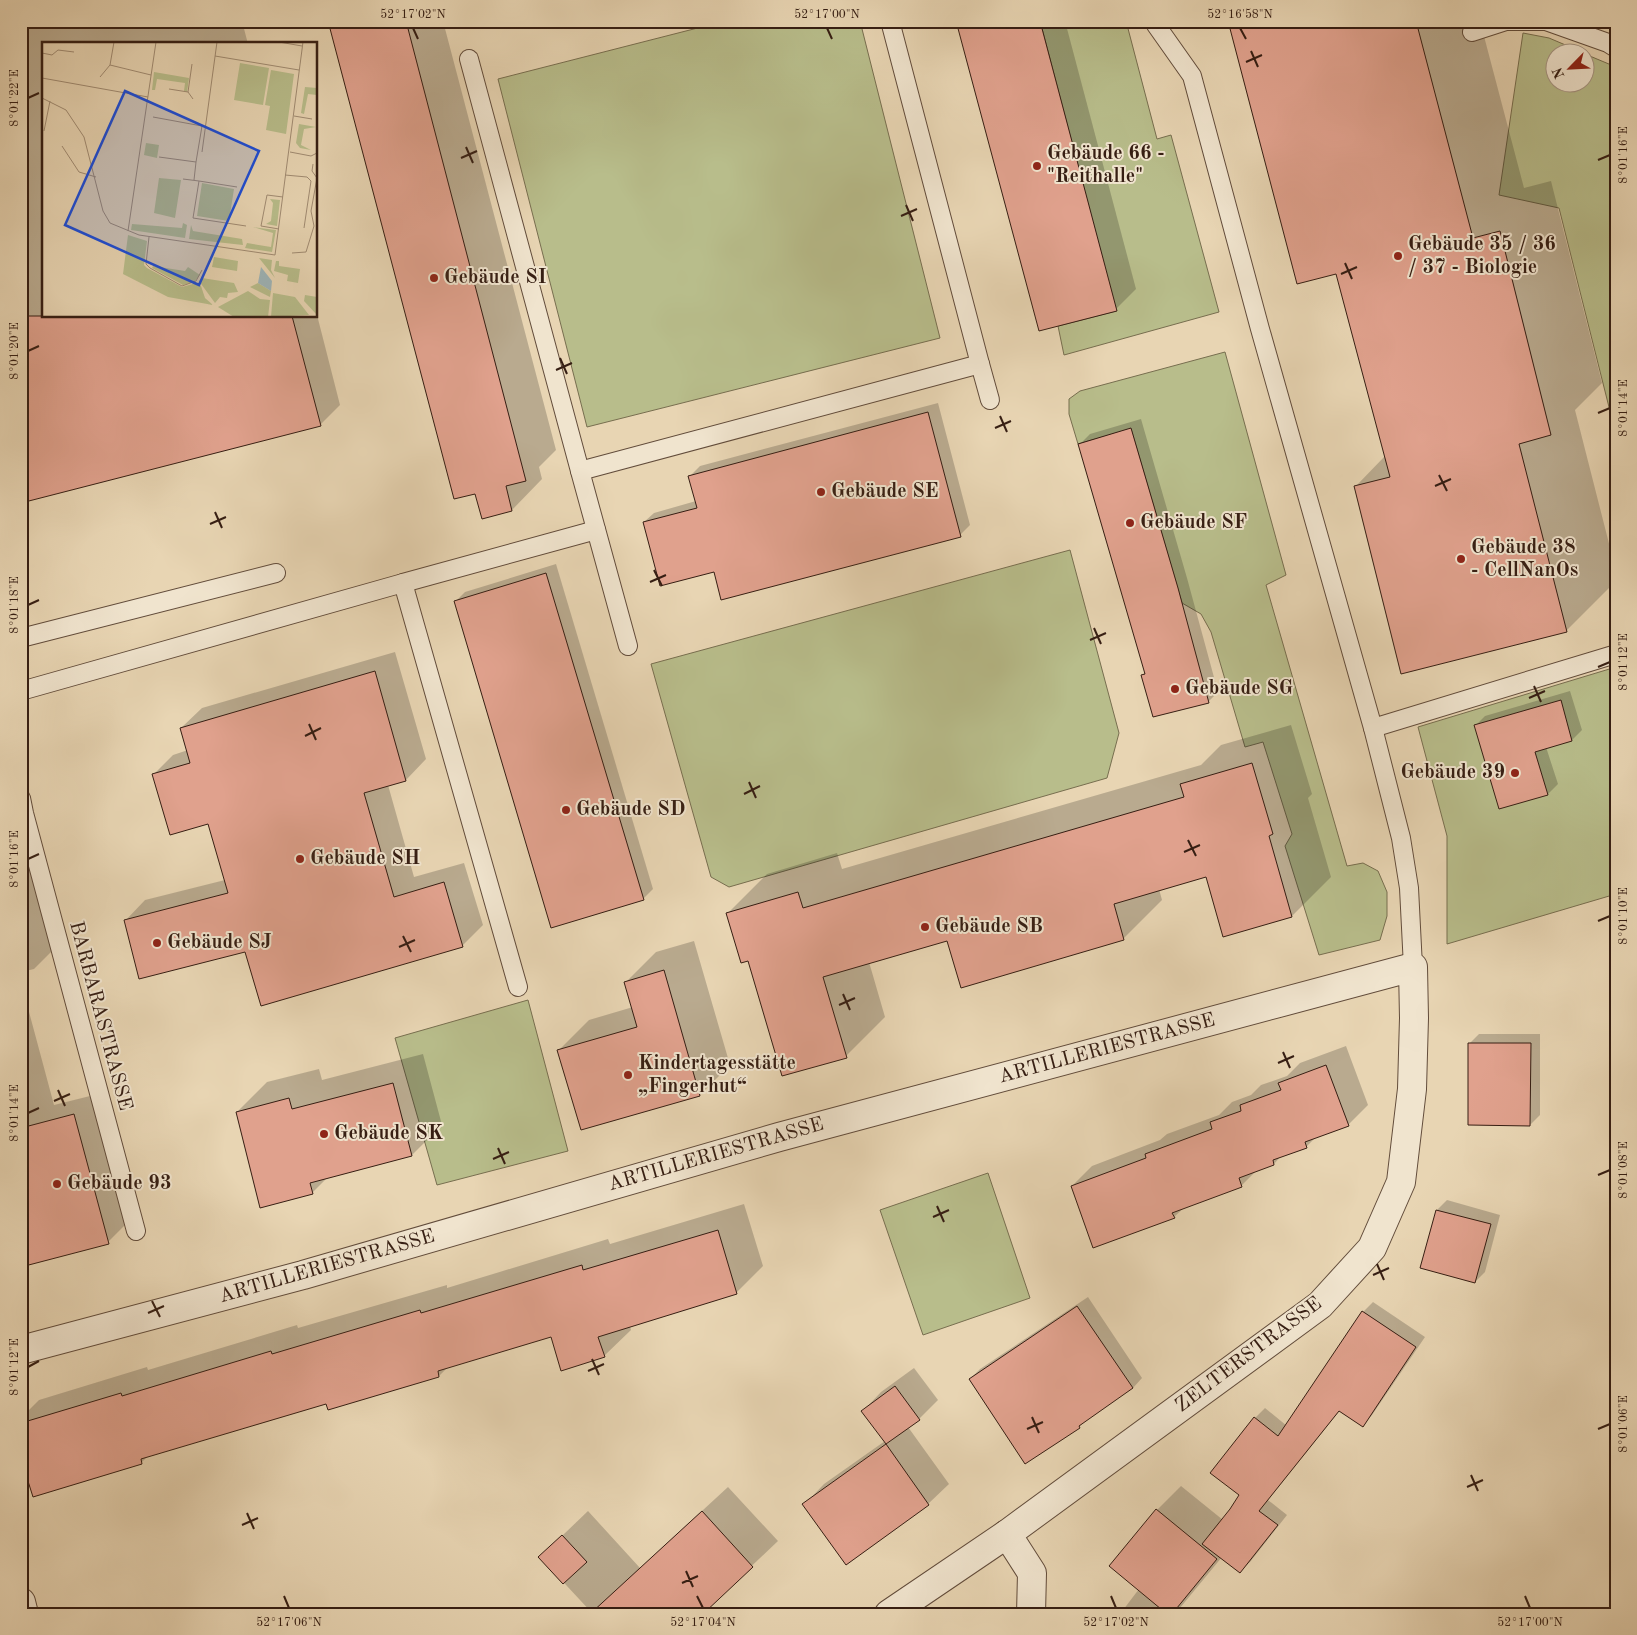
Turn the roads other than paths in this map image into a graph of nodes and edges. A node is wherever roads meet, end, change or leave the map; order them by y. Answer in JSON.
{"nodes":[{"id":1,"x":890,"y":21,"type":"edge"},
{"id":2,"x":1155,"y":21,"type":"edge"},
{"id":3,"x":1472,"y":32,"type":"dead end"},
{"id":4,"x":1616,"y":48,"type":"edge"},
{"id":5,"x":469,"y":59,"type":"dead end"},
{"id":6,"x":980,"y":364,"type":"junction"},
{"id":7,"x":990,"y":400,"type":"dead end"},
{"id":8,"x":580,"y":471,"type":"junction"},
{"id":9,"x":596,"y":530,"type":"junction"},
{"id":10,"x":276,"y":573,"type":"dead end"},
{"id":11,"x":403,"y":583,"type":"junction"},
{"id":12,"x":21,"y":638,"type":"edge"},
{"id":13,"x":628,"y":646,"type":"dead end"},
{"id":14,"x":1616,"y":654,"type":"edge"},
{"id":15,"x":21,"y":691,"type":"edge"},
{"id":16,"x":1373,"y":728,"type":"junction"},
{"id":17,"x":22,"y":806,"type":"edge"},
{"id":18,"x":1413,"y":967,"type":"junction"},
{"id":19,"x":518,"y":987,"type":"dead end"},
{"id":20,"x":136,"y":1231,"type":"dead end"},
{"id":21,"x":21,"y":1350,"type":"edge"},
{"id":22,"x":1007,"y":1534,"type":"junction"},
{"id":23,"x":21,"y":1602,"type":"edge"},
{"id":24,"x":24,"y":1614,"type":"edge"},
{"id":25,"x":889,"y":1614,"type":"edge"},
{"id":26,"x":1031,"y":1614,"type":"edge"}],
"edges":[{"from":1,"to":6,"type":"lane"},
{"from":2,"to":16,"type":"lane"},
{"from":3,"to":4,"type":"lane"},
{"from":5,"to":8,"type":"lane"},
{"from":6,"to":7,"type":"lane"},
{"from":6,"to":8,"type":"lane"},
{"from":8,"to":9,"type":"lane"},
{"from":9,"to":11,"type":"lane"},
{"from":9,"to":13,"type":"lane"},
{"from":10,"to":12,"type":"lane"},
{"from":11,"to":15,"type":"lane"},
{"from":11,"to":19,"type":"lane"},
{"from":14,"to":16,"type":"lane"},
{"from":16,"to":18,"type":"lane"},
{"from":17,"to":20,"type":"lane","name":"BARBARASTRASSE"},
{"from":18,"to":21,"type":"street","name":"ARTILLERIESTRASSE"},
{"from":18,"to":22,"type":"street","name":"ZELTERSTRASSE"},
{"from":22,"to":25,"type":"street","name":"ZELTERSTRASSE"},
{"from":22,"to":26,"type":"street"},
{"from":23,"to":24,"type":"street"}]}
